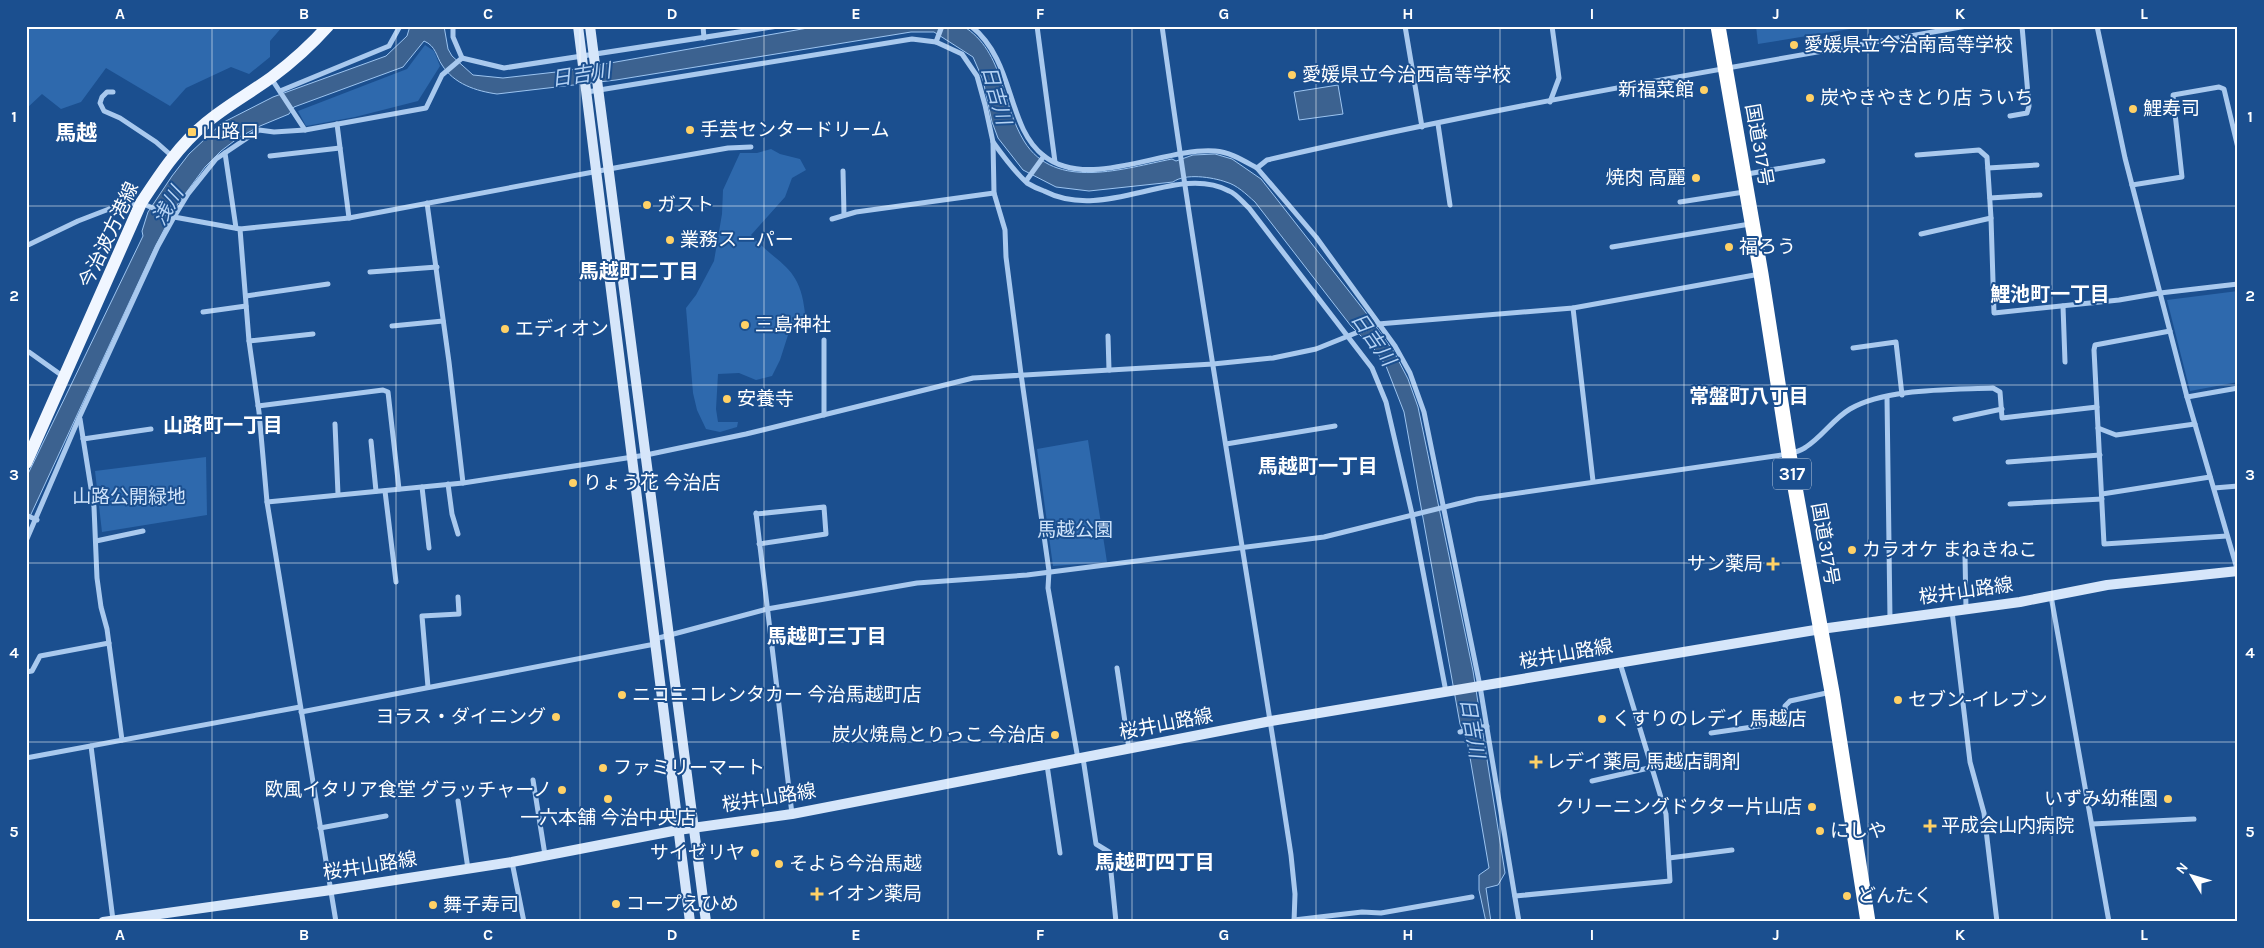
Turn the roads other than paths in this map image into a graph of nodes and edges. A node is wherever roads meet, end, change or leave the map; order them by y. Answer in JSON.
{"nodes":[{"id":1,"x":328,"y":26,"type":"edge"},
{"id":2,"x":400,"y":26,"type":"edge"},
{"id":3,"x":453,"y":26,"type":"edge"},
{"id":4,"x":578,"y":26,"type":"edge"},
{"id":5,"x":590,"y":26,"type":"edge"},
{"id":6,"x":703,"y":26,"type":"edge"},
{"id":7,"x":778,"y":26,"type":"edge"},
{"id":8,"x":942,"y":26,"type":"edge"},
{"id":9,"x":971,"y":26,"type":"edge"},
{"id":10,"x":1037,"y":26,"type":"edge"},
{"id":11,"x":1162,"y":26,"type":"edge"},
{"id":12,"x":1405,"y":26,"type":"edge"},
{"id":13,"x":1552,"y":26,"type":"edge"},
{"id":14,"x":1718,"y":26,"type":"edge"},
{"id":15,"x":1967,"y":26,"type":"edge"},
{"id":16,"x":2022,"y":26,"type":"edge"},
{"id":17,"x":2097,"y":26,"type":"edge"},
{"id":18,"x":756,"y":28,"type":"edge"},
{"id":19,"x":704,"y":38,"type":"junction"},
{"id":20,"x":936,"y":42,"type":"junction"},
{"id":21,"x":594,"y":56,"type":"junction"},
{"id":22,"x":462,"y":58,"type":"junction"},
{"id":23,"x":582,"y":58,"type":"junction"},
{"id":24,"x":1725,"y":68,"type":"junction"},
{"id":25,"x":271,"y":78,"type":"junction"},
{"id":26,"x":599,"y":89,"type":"junction"},
{"id":27,"x":280,"y":91,"type":"junction"},
{"id":28,"x":114,"y":92,"type":"dead end"},
{"id":29,"x":587,"y":92,"type":"junction"},
{"id":30,"x":1550,"y":102,"type":"junction"},
{"id":31,"x":2010,"y":116,"type":"dead end"},
{"id":32,"x":337,"y":124,"type":"junction"},
{"id":33,"x":1438,"y":124,"type":"junction"},
{"id":34,"x":1422,"y":127,"type":"junction"},
{"id":35,"x":305,"y":130,"type":"junction"},
{"id":36,"x":993,"y":142,"type":"junction"},
{"id":37,"x":751,"y":147,"type":"dead end"},
{"id":38,"x":340,"y":148,"type":"junction"},
{"id":39,"x":2238,"y":148,"type":"edge"},
{"id":40,"x":225,"y":153,"type":"junction"},
{"id":41,"x":1179,"y":153,"type":"junction"},
{"id":42,"x":1917,"y":155,"type":"dead end"},
{"id":43,"x":270,"y":156,"type":"dead end"},
{"id":44,"x":173,"y":157,"type":"junction"},
{"id":45,"x":1044,"y":157,"type":"junction"},
{"id":46,"x":1823,"y":161,"type":"dead end"},
{"id":47,"x":1055,"y":162,"type":"junction"},
{"id":48,"x":2037,"y":165,"type":"dead end"},
{"id":49,"x":1257,"y":168,"type":"junction"},
{"id":50,"x":1988,"y":168,"type":"junction"},
{"id":51,"x":609,"y":169,"type":"junction"},
{"id":52,"x":843,"y":171,"type":"dead end"},
{"id":53,"x":597,"y":172,"type":"junction"},
{"id":54,"x":1744,"y":174,"type":"junction"},
{"id":55,"x":1026,"y":181,"type":"junction"},
{"id":56,"x":1185,"y":183,"type":"junction"},
{"id":57,"x":2132,"y":186,"type":"junction"},
{"id":58,"x":1747,"y":192,"type":"junction"},
{"id":59,"x":994,"y":193,"type":"junction"},
{"id":60,"x":2040,"y":195,"type":"dead end"},
{"id":61,"x":1990,"y":198,"type":"junction"},
{"id":62,"x":1680,"y":202,"type":"dead end"},
{"id":63,"x":427,"y":203,"type":"junction"},
{"id":64,"x":148,"y":205,"type":"junction"},
{"id":65,"x":1450,"y":205,"type":"dead end"},
{"id":66,"x":844,"y":215,"type":"junction"},
{"id":67,"x":174,"y":216,"type":"junction"},
{"id":68,"x":349,"y":218,"type":"junction"},
{"id":69,"x":1991,"y":218,"type":"junction"},
{"id":70,"x":832,"y":219,"type":"dead end"},
{"id":71,"x":1752,"y":224,"type":"junction"},
{"id":72,"x":238,"y":228,"type":"junction"},
{"id":73,"x":1921,"y":234,"type":"dead end"},
{"id":74,"x":26,"y":246,"type":"edge"},
{"id":75,"x":1612,"y":247,"type":"dead end"},
{"id":76,"x":437,"y":267,"type":"junction"},
{"id":77,"x":370,"y":272,"type":"dead end"},
{"id":78,"x":1761,"y":274,"type":"junction"},
{"id":79,"x":328,"y":284,"type":"dead end"},
{"id":80,"x":2238,"y":284,"type":"edge"},
{"id":81,"x":2160,"y":293,"type":"junction"},
{"id":82,"x":246,"y":296,"type":"junction"},
{"id":83,"x":246,"y":306,"type":"junction"},
{"id":84,"x":2063,"y":306,"type":"junction"},
{"id":85,"x":1573,"y":308,"type":"junction"},
{"id":86,"x":203,"y":312,"type":"dead end"},
{"id":87,"x":443,"y":321,"type":"junction"},
{"id":88,"x":1378,"y":324,"type":"junction"},
{"id":89,"x":392,"y":326,"type":"dead end"},
{"id":90,"x":2170,"y":331,"type":"junction"},
{"id":91,"x":313,"y":334,"type":"dead end"},
{"id":92,"x":1108,"y":336,"type":"dead end"},
{"id":93,"x":1348,"y":337,"type":"junction"},
{"id":94,"x":824,"y":340,"type":"dead end"},
{"id":95,"x":249,"y":341,"type":"junction"},
{"id":96,"x":1853,"y":348,"type":"dead end"},
{"id":97,"x":26,"y":354,"type":"edge"},
{"id":98,"x":2066,"y":362,"type":"dead end"},
{"id":99,"x":1213,"y":364,"type":"junction"},
{"id":100,"x":1109,"y":370,"type":"junction"},
{"id":101,"x":1021,"y":374,"type":"junction"},
{"id":102,"x":65,"y":378,"type":"junction"},
{"id":103,"x":2238,"y":388,"type":"edge"},
{"id":104,"x":1902,"y":395,"type":"junction"},
{"id":105,"x":1887,"y":396,"type":"junction"},
{"id":106,"x":2187,"y":397,"type":"junction"},
{"id":107,"x":258,"y":406,"type":"junction"},
{"id":108,"x":2097,"y":407,"type":"junction"},
{"id":109,"x":2002,"y":409,"type":"junction"},
{"id":110,"x":824,"y":415,"type":"junction"},
{"id":111,"x":79,"y":418,"type":"junction"},
{"id":112,"x":1955,"y":419,"type":"dead end"},
{"id":113,"x":335,"y":424,"type":"dead end"},
{"id":114,"x":2195,"y":424,"type":"junction"},
{"id":115,"x":1336,"y":426,"type":"dead end"},
{"id":116,"x":2098,"y":428,"type":"junction"},
{"id":117,"x":151,"y":429,"type":"dead end"},
{"id":118,"x":83,"y":440,"type":"junction"},
{"id":119,"x":371,"y":442,"type":"dead end"},
{"id":120,"x":1226,"y":444,"type":"junction"},
{"id":121,"x":1788,"y":454,"type":"junction"},
{"id":122,"x":646,"y":455,"type":"junction"},
{"id":123,"x":2100,"y":455,"type":"junction"},
{"id":124,"x":631,"y":457,"type":"junction"},
{"id":125,"x":2008,"y":462,"type":"dead end"},
{"id":126,"x":26,"y":463,"type":"edge"},
{"id":127,"x":2210,"y":477,"type":"junction"},
{"id":128,"x":1593,"y":481,"type":"junction"},
{"id":129,"x":463,"y":483,"type":"junction"},
{"id":130,"x":448,"y":484,"type":"junction"},
{"id":131,"x":2238,"y":486,"type":"edge"},
{"id":132,"x":422,"y":487,"type":"junction"},
{"id":133,"x":2214,"y":488,"type":"junction"},
{"id":134,"x":399,"y":489,"type":"junction"},
{"id":135,"x":385,"y":490,"type":"junction"},
{"id":136,"x":376,"y":491,"type":"junction"},
{"id":137,"x":338,"y":494,"type":"junction"},
{"id":138,"x":2102,"y":496,"type":"junction"},
{"id":139,"x":267,"y":502,"type":"junction"},
{"id":140,"x":2010,"y":504,"type":"dead end"},
{"id":141,"x":1442,"y":507,"type":"junction"},
{"id":142,"x":1412,"y":514,"type":"junction"},
{"id":143,"x":26,"y":516,"type":"edge"},
{"id":144,"x":36,"y":519,"type":"junction"},
{"id":145,"x":143,"y":531,"type":"dead end"},
{"id":146,"x":458,"y":534,"type":"dead end"},
{"id":147,"x":2227,"y":536,"type":"junction"},
{"id":148,"x":26,"y":541,"type":"edge"},
{"id":149,"x":96,"y":541,"type":"junction"},
{"id":150,"x":759,"y":544,"type":"junction"},
{"id":151,"x":428,"y":548,"type":"dead end"},
{"id":152,"x":1243,"y":548,"type":"junction"},
{"id":153,"x":1966,"y":556,"type":"dead end"},
{"id":154,"x":1049,"y":571,"type":"junction"},
{"id":155,"x":2238,"y":572,"type":"edge"},
{"id":156,"x":396,"y":582,"type":"dead end"},
{"id":157,"x":2051,"y":596,"type":"junction"},
{"id":158,"x":458,"y":597,"type":"dead end"},
{"id":159,"x":767,"y":609,"type":"junction"},
{"id":160,"x":1966,"y":609,"type":"junction"},
{"id":161,"x":1952,"y":611,"type":"junction"},
{"id":162,"x":1890,"y":619,"type":"junction"},
{"id":163,"x":1821,"y":629,"type":"junction"},
{"id":164,"x":669,"y":636,"type":"junction"},
{"id":165,"x":655,"y":642,"type":"junction"},
{"id":166,"x":109,"y":643,"type":"junction"},
{"id":167,"x":1620,"y":662,"type":"junction"},
{"id":168,"x":1117,"y":668,"type":"dead end"},
{"id":169,"x":26,"y":672,"type":"edge"},
{"id":170,"x":1480,"y":686,"type":"junction"},
{"id":171,"x":428,"y":687,"type":"junction"},
{"id":172,"x":1446,"y":692,"type":"junction"},
{"id":173,"x":1832,"y":692,"type":"junction"},
{"id":174,"x":300,"y":709,"type":"junction"},
{"id":175,"x":1271,"y":721,"type":"junction"},
{"id":176,"x":1486,"y":726,"type":"junction"},
{"id":177,"x":1460,"y":732,"type":"dead end"},
{"id":178,"x":1712,"y":733,"type":"dead end"},
{"id":179,"x":122,"y":740,"type":"junction"},
{"id":180,"x":91,"y":746,"type":"junction"},
{"id":181,"x":1129,"y":749,"type":"junction"},
{"id":182,"x":26,"y":758,"type":"edge"},
{"id":183,"x":1080,"y":759,"type":"junction"},
{"id":184,"x":1047,"y":765,"type":"junction"},
{"id":185,"x":1653,"y":767,"type":"junction"},
{"id":186,"x":532,"y":780,"type":"dead end"},
{"id":187,"x":1592,"y":781,"type":"dead end"},
{"id":188,"x":458,"y":801,"type":"dead end"},
{"id":189,"x":792,"y":814,"type":"junction"},
{"id":190,"x":386,"y":816,"type":"dead end"},
{"id":191,"x":2194,"y":819,"type":"dead end"},
{"id":192,"x":2092,"y":824,"type":"junction"},
{"id":193,"x":320,"y":828,"type":"junction"},
{"id":194,"x":694,"y":828,"type":"junction"},
{"id":195,"x":678,"y":830,"type":"junction"},
{"id":196,"x":1732,"y":850,"type":"dead end"},
{"id":197,"x":1060,"y":853,"type":"dead end"},
{"id":198,"x":545,"y":856,"type":"junction"},
{"id":199,"x":1669,"y":858,"type":"junction"},
{"id":200,"x":512,"y":862,"type":"junction"},
{"id":201,"x":468,"y":869,"type":"junction"},
{"id":202,"x":331,"y":890,"type":"junction"},
{"id":203,"x":1514,"y":896,"type":"junction"},
{"id":204,"x":1472,"y":897,"type":"dead end"},
{"id":205,"x":108,"y":921,"type":"edge"},
{"id":206,"x":1294,"y":921,"type":"edge"},
{"id":207,"x":336,"y":922,"type":"edge"},
{"id":208,"x":524,"y":922,"type":"edge"},
{"id":209,"x":690,"y":922,"type":"edge"},
{"id":210,"x":706,"y":922,"type":"edge"},
{"id":211,"x":1116,"y":922,"type":"edge"},
{"id":212,"x":1519,"y":922,"type":"edge"},
{"id":213,"x":1868,"y":922,"type":"edge"},
{"id":214,"x":1997,"y":922,"type":"edge"},
{"id":215,"x":2109,"y":922,"type":"edge"}],
"edges":[{"from":1,"to":25,"type":"main road","name":"今治波方港線"},
{"from":2,"to":27,"type":"street"},
{"from":3,"to":22,"type":"street"},
{"from":4,"to":23,"type":"main road"},
{"from":5,"to":21,"type":"main road"},
{"from":6,"to":19,"type":"street"},
{"from":7,"to":18,"type":"street"},
{"from":8,"to":20,"type":"street"},
{"from":9,"to":45,"type":"street"},
{"from":10,"to":47,"type":"street"},
{"from":11,"to":41,"type":"street"},
{"from":12,"to":34,"type":"street"},
{"from":13,"to":30,"type":"street"},
{"from":14,"to":24,"type":"highway","name":"国道317号","number":"317"},
{"from":15,"to":24,"type":"street"},
{"from":16,"to":31,"type":"street"},
{"from":17,"to":57,"type":"street"},
{"from":18,"to":19,"type":"street"},
{"from":19,"to":21,"type":"street"},
{"from":20,"to":26,"type":"street"},
{"from":20,"to":36,"type":"street"},
{"from":21,"to":23,"type":"street"},
{"from":21,"to":26,"type":"main road"},
{"from":22,"to":23,"type":"street"},
{"from":22,"to":32,"type":"street"},
{"from":23,"to":29,"type":"main road"},
{"from":24,"to":30,"type":"street"},
{"from":24,"to":54,"type":"highway","name":"国道317号","number":"317"},
{"from":25,"to":27,"type":"street"},
{"from":25,"to":44,"type":"main road","name":"今治波方港線"},
{"from":26,"to":29,"type":"street"},
{"from":26,"to":51,"type":"main road"},
{"from":27,"to":35,"type":"street"},
{"from":28,"to":44,"type":"street"},
{"from":29,"to":53,"type":"main road"},
{"from":30,"to":33,"type":"street"},
{"from":32,"to":35,"type":"street"},
{"from":32,"to":38,"type":"street"},
{"from":33,"to":34,"type":"street"},
{"from":33,"to":65,"type":"street"},
{"from":34,"to":49,"type":"street"},
{"from":35,"to":40,"type":"street"},
{"from":36,"to":55,"type":"street"},
{"from":36,"to":59,"type":"street"},
{"from":37,"to":51,"type":"street"},
{"from":38,"to":43,"type":"street"},
{"from":38,"to":68,"type":"street"},
{"from":39,"to":57,"type":"street"},
{"from":40,"to":67,"type":"street"},
{"from":40,"to":72,"type":"street"},
{"from":41,"to":47,"type":"street"},
{"from":41,"to":49,"type":"street"},
{"from":41,"to":56,"type":"street"},
{"from":42,"to":50,"type":"street"},
{"from":44,"to":64,"type":"main road","name":"今治波方港線"},
{"from":45,"to":47,"type":"street"},
{"from":45,"to":55,"type":"street"},
{"from":46,"to":54,"type":"street"},
{"from":48,"to":50,"type":"street"},
{"from":49,"to":88,"type":"street"},
{"from":50,"to":61,"type":"street"},
{"from":51,"to":53,"type":"street"},
{"from":51,"to":122,"type":"main road"},
{"from":52,"to":66,"type":"street"},
{"from":53,"to":63,"type":"street"},
{"from":53,"to":124,"type":"main road"},
{"from":54,"to":58,"type":"highway","name":"国道317号","number":"317"},
{"from":55,"to":56,"type":"street"},
{"from":56,"to":93,"type":"street"},
{"from":56,"to":99,"type":"street"},
{"from":57,"to":81,"type":"street"},
{"from":58,"to":62,"type":"street"},
{"from":58,"to":71,"type":"highway","name":"国道317号","number":"317"},
{"from":59,"to":66,"type":"street"},
{"from":59,"to":101,"type":"street"},
{"from":60,"to":61,"type":"street"},
{"from":61,"to":69,"type":"street"},
{"from":63,"to":68,"type":"street"},
{"from":63,"to":76,"type":"street"},
{"from":64,"to":67,"type":"street"},
{"from":64,"to":74,"type":"street"},
{"from":64,"to":102,"type":"main road","name":"今治波方港線"},
{"from":66,"to":70,"type":"street"},
{"from":67,"to":72,"type":"street"},
{"from":67,"to":111,"type":"street"},
{"from":68,"to":72,"type":"street"},
{"from":69,"to":73,"type":"street"},
{"from":69,"to":84,"type":"street"},
{"from":71,"to":75,"type":"street"},
{"from":71,"to":78,"type":"highway","name":"国道317号","number":"317"},
{"from":72,"to":82,"type":"street"},
{"from":76,"to":77,"type":"street"},
{"from":76,"to":87,"type":"street"},
{"from":78,"to":85,"type":"street"},
{"from":78,"to":121,"type":"highway","name":"国道317号","number":"317"},
{"from":79,"to":82,"type":"street"},
{"from":80,"to":81,"type":"street"},
{"from":81,"to":84,"type":"street"},
{"from":81,"to":90,"type":"street"},
{"from":82,"to":83,"type":"street"},
{"from":83,"to":86,"type":"street"},
{"from":83,"to":95,"type":"street"},
{"from":84,"to":98,"type":"street"},
{"from":85,"to":88,"type":"street"},
{"from":85,"to":128,"type":"street"},
{"from":87,"to":89,"type":"street"},
{"from":87,"to":129,"type":"street"},
{"from":88,"to":93,"type":"street"},
{"from":88,"to":141,"type":"street"},
{"from":90,"to":106,"type":"street"},
{"from":90,"to":108,"type":"street"},
{"from":91,"to":95,"type":"street"},
{"from":92,"to":100,"type":"street"},
{"from":93,"to":99,"type":"street"},
{"from":93,"to":142,"type":"street"},
{"from":94,"to":110,"type":"street"},
{"from":95,"to":107,"type":"street"},
{"from":96,"to":104,"type":"street"},
{"from":97,"to":102,"type":"street"},
{"from":99,"to":100,"type":"street"},
{"from":99,"to":120,"type":"street"},
{"from":100,"to":101,"type":"street"},
{"from":101,"to":110,"type":"street"},
{"from":101,"to":154,"type":"street"},
{"from":102,"to":126,"type":"main road","name":"今治波方港線"},
{"from":103,"to":106,"type":"street"},
{"from":104,"to":105,"type":"street"},
{"from":104,"to":109,"type":"street"},
{"from":105,"to":121,"type":"street"},
{"from":105,"to":162,"type":"street"},
{"from":106,"to":114,"type":"street"},
{"from":107,"to":134,"type":"street"},
{"from":107,"to":139,"type":"street"},
{"from":108,"to":109,"type":"street"},
{"from":108,"to":116,"type":"street"},
{"from":109,"to":112,"type":"street"},
{"from":110,"to":122,"type":"street"},
{"from":111,"to":118,"type":"street"},
{"from":111,"to":144,"type":"street"},
{"from":113,"to":137,"type":"street"},
{"from":114,"to":116,"type":"street"},
{"from":114,"to":127,"type":"street"},
{"from":115,"to":120,"type":"street"},
{"from":116,"to":123,"type":"street"},
{"from":117,"to":118,"type":"street"},
{"from":118,"to":149,"type":"street"},
{"from":119,"to":136,"type":"street"},
{"from":120,"to":152,"type":"street"},
{"from":121,"to":128,"type":"street"},
{"from":121,"to":163,"type":"highway","name":"国道317号","number":"317"},
{"from":122,"to":124,"type":"street"},
{"from":122,"to":164,"type":"main road"},
{"from":123,"to":125,"type":"street"},
{"from":123,"to":138,"type":"street"},
{"from":124,"to":129,"type":"street"},
{"from":124,"to":165,"type":"main road"},
{"from":127,"to":133,"type":"street"},
{"from":127,"to":138,"type":"street"},
{"from":128,"to":141,"type":"street"},
{"from":129,"to":130,"type":"street"},
{"from":130,"to":132,"type":"street"},
{"from":130,"to":146,"type":"street"},
{"from":131,"to":133,"type":"street"},
{"from":132,"to":134,"type":"street"},
{"from":132,"to":151,"type":"street"},
{"from":133,"to":147,"type":"street"},
{"from":134,"to":135,"type":"street"},
{"from":135,"to":136,"type":"street"},
{"from":135,"to":156,"type":"street"},
{"from":136,"to":137,"type":"street"},
{"from":137,"to":139,"type":"street"},
{"from":138,"to":140,"type":"street"},
{"from":138,"to":147,"type":"street"},
{"from":139,"to":174,"type":"street"},
{"from":141,"to":142,"type":"street"},
{"from":141,"to":170,"type":"street"},
{"from":142,"to":152,"type":"street"},
{"from":142,"to":172,"type":"street"},
{"from":143,"to":144,"type":"street"},
{"from":144,"to":148,"type":"street"},
{"from":145,"to":149,"type":"street"},
{"from":147,"to":155,"type":"street"},
{"from":149,"to":166,"type":"street"},
{"from":150,"to":150,"type":"street"},
{"from":150,"to":159,"type":"street"},
{"from":152,"to":154,"type":"street"},
{"from":152,"to":175,"type":"street"},
{"from":153,"to":160,"type":"street"},
{"from":154,"to":159,"type":"street"},
{"from":154,"to":183,"type":"street"},
{"from":155,"to":157,"type":"main road","name":"桜井山路線"},
{"from":157,"to":160,"type":"main road","name":"桜井山路線"},
{"from":157,"to":192,"type":"street"},
{"from":158,"to":171,"type":"street"},
{"from":159,"to":164,"type":"street"},
{"from":159,"to":189,"type":"street"},
{"from":160,"to":161,"type":"main road","name":"桜井山路線"},
{"from":161,"to":162,"type":"main road","name":"桜井山路線"},
{"from":161,"to":214,"type":"street"},
{"from":162,"to":163,"type":"main road","name":"桜井山路線"},
{"from":163,"to":167,"type":"main road","name":"桜井山路線"},
{"from":163,"to":173,"type":"highway","name":"国道317号","number":"317"},
{"from":164,"to":165,"type":"street"},
{"from":164,"to":194,"type":"main road"},
{"from":165,"to":171,"type":"street"},
{"from":165,"to":195,"type":"main road"},
{"from":166,"to":169,"type":"street"},
{"from":166,"to":179,"type":"street"},
{"from":167,"to":170,"type":"main road","name":"桜井山路線"},
{"from":167,"to":185,"type":"street"},
{"from":168,"to":181,"type":"street"},
{"from":170,"to":172,"type":"main road","name":"桜井山路線"},
{"from":170,"to":176,"type":"street"},
{"from":171,"to":174,"type":"street"},
{"from":172,"to":175,"type":"main road","name":"桜井山路線"},
{"from":173,"to":178,"type":"street"},
{"from":173,"to":213,"type":"highway","name":"国道317号","number":"317"},
{"from":174,"to":179,"type":"street"},
{"from":174,"to":193,"type":"street"},
{"from":175,"to":181,"type":"main road","name":"桜井山路線"},
{"from":175,"to":206,"type":"street"},
{"from":176,"to":177,"type":"street"},
{"from":176,"to":203,"type":"street"},
{"from":179,"to":180,"type":"street"},
{"from":180,"to":182,"type":"street"},
{"from":180,"to":205,"type":"street"},
{"from":181,"to":183,"type":"main road","name":"桜井山路線"},
{"from":183,"to":184,"type":"main road","name":"桜井山路線"},
{"from":183,"to":211,"type":"street"},
{"from":184,"to":189,"type":"main road","name":"桜井山路線"},
{"from":184,"to":197,"type":"street"},
{"from":185,"to":187,"type":"street"},
{"from":185,"to":199,"type":"street"},
{"from":186,"to":198,"type":"street"},
{"from":188,"to":201,"type":"street"},
{"from":189,"to":194,"type":"main road","name":"桜井山路線"},
{"from":190,"to":193,"type":"street"},
{"from":191,"to":192,"type":"street"},
{"from":192,"to":215,"type":"street"},
{"from":193,"to":202,"type":"street"},
{"from":194,"to":195,"type":"main road","name":"桜井山路線"},
{"from":194,"to":210,"type":"main road"},
{"from":195,"to":198,"type":"main road","name":"桜井山路線"},
{"from":195,"to":209,"type":"main road"},
{"from":196,"to":199,"type":"street"},
{"from":198,"to":200,"type":"main road","name":"桜井山路線"},
{"from":199,"to":203,"type":"street"},
{"from":200,"to":201,"type":"main road","name":"桜井山路線"},
{"from":200,"to":208,"type":"street"},
{"from":201,"to":202,"type":"main road","name":"桜井山路線"},
{"from":202,"to":205,"type":"main road","name":"桜井山路線"},
{"from":202,"to":207,"type":"street"},
{"from":203,"to":212,"type":"street"},
{"from":204,"to":206,"type":"street"}]}
